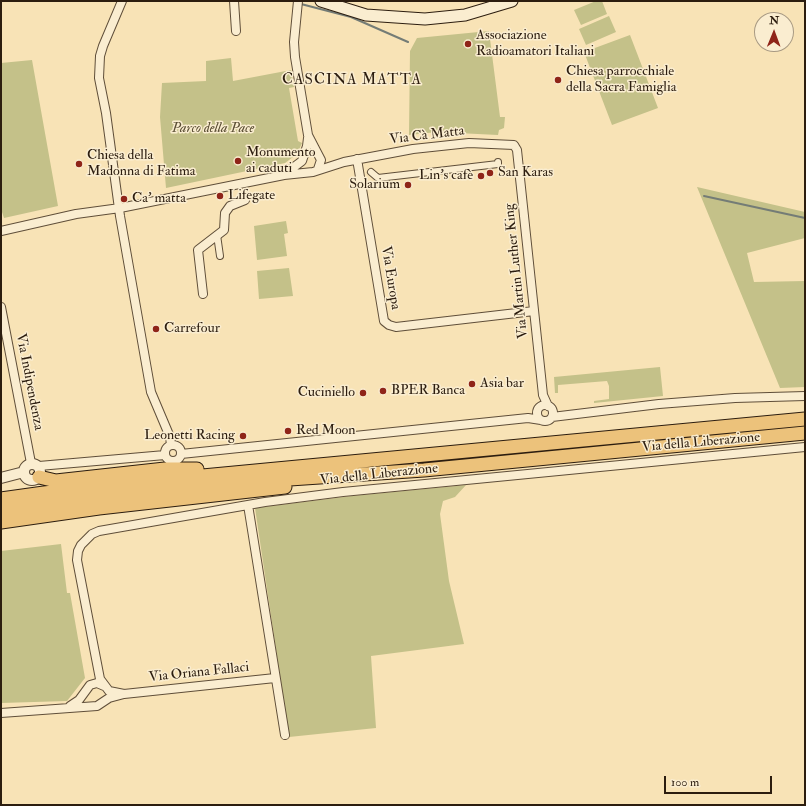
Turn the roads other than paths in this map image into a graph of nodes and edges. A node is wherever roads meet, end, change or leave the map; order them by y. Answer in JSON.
{"nodes":[{"id":1,"x":122,"y":1,"type":"edge"},
{"id":2,"x":234,"y":1,"type":"edge"},
{"id":3,"x":291,"y":1,"type":"edge"},
{"id":4,"x":298,"y":1,"type":"edge"},
{"id":5,"x":321,"y":1,"type":"edge"},
{"id":6,"x":512,"y":1,"type":"edge"},
{"id":7,"x":494,"y":4,"type":"edge"},
{"id":8,"x":296,"y":20,"type":"junction"},
{"id":9,"x":236,"y":31,"type":"dead end"},
{"id":10,"x":308,"y":135,"type":"junction"},
{"id":11,"x":514,"y":145,"type":"joint"},
{"id":12,"x":318,"y":156,"type":"junction"},
{"id":13,"x":303,"y":158,"type":"junction"},
{"id":14,"x":357,"y":159,"type":"junction"},
{"id":15,"x":344,"y":162,"type":"junction"},
{"id":16,"x":498,"y":162,"type":"dead end"},
{"id":17,"x":434,"y":164,"type":"dead end"},
{"id":18,"x":318,"y":169,"type":"junction"},
{"id":19,"x":308,"y":171,"type":"junction"},
{"id":20,"x":371,"y":172,"type":"dead end"},
{"id":21,"x":434,"y":172,"type":"junction"},
{"id":22,"x":284,"y":175,"type":"junction"},
{"id":23,"x":245,"y":200,"type":"dead end"},
{"id":24,"x":120,"y":208,"type":"junction"},
{"id":25,"x":1,"y":231,"type":"edge"},
{"id":26,"x":217,"y":235,"type":"junction"},
{"id":27,"x":220,"y":256,"type":"dead end"},
{"id":28,"x":203,"y":294,"type":"dead end"},
{"id":29,"x":1,"y":307,"type":"edge"},
{"id":30,"x":534,"y":311,"type":"junction"},
{"id":31,"x":805,"y":396,"type":"edge"},
{"id":32,"x":545,"y":412,"type":"junction"},
{"id":33,"x":805,"y":419,"type":"edge"},
{"id":34,"x":805,"y":433,"type":"edge"},
{"id":35,"x":171,"y":445,"type":"junction"},
{"id":36,"x":805,"y":447,"type":"edge"},
{"id":37,"x":181,"y":454,"type":"junction"},
{"id":38,"x":165,"y":455,"type":"junction"},
{"id":39,"x":423,"y":456,"type":"junction"},
{"id":40,"x":424,"y":470,"type":"junction"},
{"id":41,"x":33,"y":472,"type":"junction"},
{"id":42,"x":6,"y":477,"type":"edge"},
{"id":43,"x":1,"y":499,"type":"edge"},
{"id":44,"x":248,"y":505,"type":"junction"},
{"id":45,"x":1,"y":511,"type":"edge"},
{"id":46,"x":1,"y":522,"type":"edge"},
{"id":47,"x":96,"y":661,"type":"junction"},
{"id":48,"x":275,"y":678,"type":"junction"},
{"id":49,"x":88,"y":688,"type":"junction"},
{"id":50,"x":105,"y":688,"type":"junction"},
{"id":51,"x":124,"y":694,"type":"junction"},
{"id":52,"x":106,"y":700,"type":"junction"},
{"id":53,"x":93,"y":705,"type":"junction"},
{"id":54,"x":67,"y":708,"type":"junction"},
{"id":55,"x":1,"y":713,"type":"edge"},
{"id":56,"x":284,"y":735,"type":"dead end"}],
"edges":[{"from":1,"to":24,"type":"street"},
{"from":2,"to":9,"type":"street"},
{"from":3,"to":8,"type":"street"},
{"from":4,"to":8,"type":"street"},
{"from":5,"to":7,"type":"main road"},
{"from":6,"to":7,"type":"main road"},
{"from":8,"to":10,"type":"street"},
{"from":10,"to":12,"type":"street"},
{"from":10,"to":13,"type":"street"},
{"from":11,"to":14,"type":"street","name":"Via Cà Matta"},
{"from":11,"to":30,"type":"street","name":"Via Martin Luther King"},
{"from":12,"to":13,"type":"street"},
{"from":12,"to":15,"type":"street","name":"Via Cà Matta"},
{"from":12,"to":18,"type":"street"},
{"from":13,"to":19,"type":"street"},
{"from":13,"to":22,"type":"street"},
{"from":14,"to":15,"type":"street","name":"Via Cà Matta"},
{"from":14,"to":30,"type":"street","name":"Via Europa"},
{"from":15,"to":18,"type":"street","name":"Via Cà Matta"},
{"from":16,"to":21,"type":"street"},
{"from":17,"to":21,"type":"street"},
{"from":18,"to":19,"type":"street"},
{"from":19,"to":22,"type":"street"},
{"from":20,"to":21,"type":"street"},
{"from":22,"to":24,"type":"street"},
{"from":23,"to":26,"type":"street"},
{"from":24,"to":25,"type":"street"},
{"from":24,"to":35,"type":"street"},
{"from":26,"to":27,"type":"street"},
{"from":26,"to":28,"type":"street"},
{"from":29,"to":41,"type":"street","name":"Via Indipendenza"},
{"from":30,"to":32,"type":"street","name":"Via Martin Luther King"},
{"from":31,"to":32,"type":"street"},
{"from":32,"to":37,"type":"street"},
{"from":33,"to":39,"type":"highway"},
{"from":34,"to":40,"type":"highway"},
{"from":35,"to":37,"type":"street"},
{"from":35,"to":38,"type":"street"},
{"from":36,"to":44,"type":"street","name":"Via della Liberazione"},
{"from":37,"to":38,"type":"street"},
{"from":38,"to":41,"type":"street"},
{"from":39,"to":41,"type":"highway"},
{"from":39,"to":43,"type":"highway"},
{"from":40,"to":45,"type":"highway"},
{"from":40,"to":46,"type":"highway"},
{"from":41,"to":42,"type":"street"},
{"from":44,"to":47,"type":"street","name":"Via della Liberazione"},
{"from":44,"to":48,"type":"street"},
{"from":47,"to":49,"type":"street","name":"Via della Liberazione"},
{"from":47,"to":50,"type":"street","name":"Via della Liberazione"},
{"from":48,"to":51,"type":"street","name":"Via Oriana Fallaci"},
{"from":48,"to":56,"type":"street"},
{"from":49,"to":50,"type":"street"},
{"from":49,"to":53,"type":"street"},
{"from":49,"to":54,"type":"street"},
{"from":50,"to":51,"type":"street"},
{"from":50,"to":52,"type":"street"},
{"from":51,"to":52,"type":"street"},
{"from":52,"to":53,"type":"street"},
{"from":53,"to":54,"type":"street"},
{"from":54,"to":55,"type":"street"}]}
